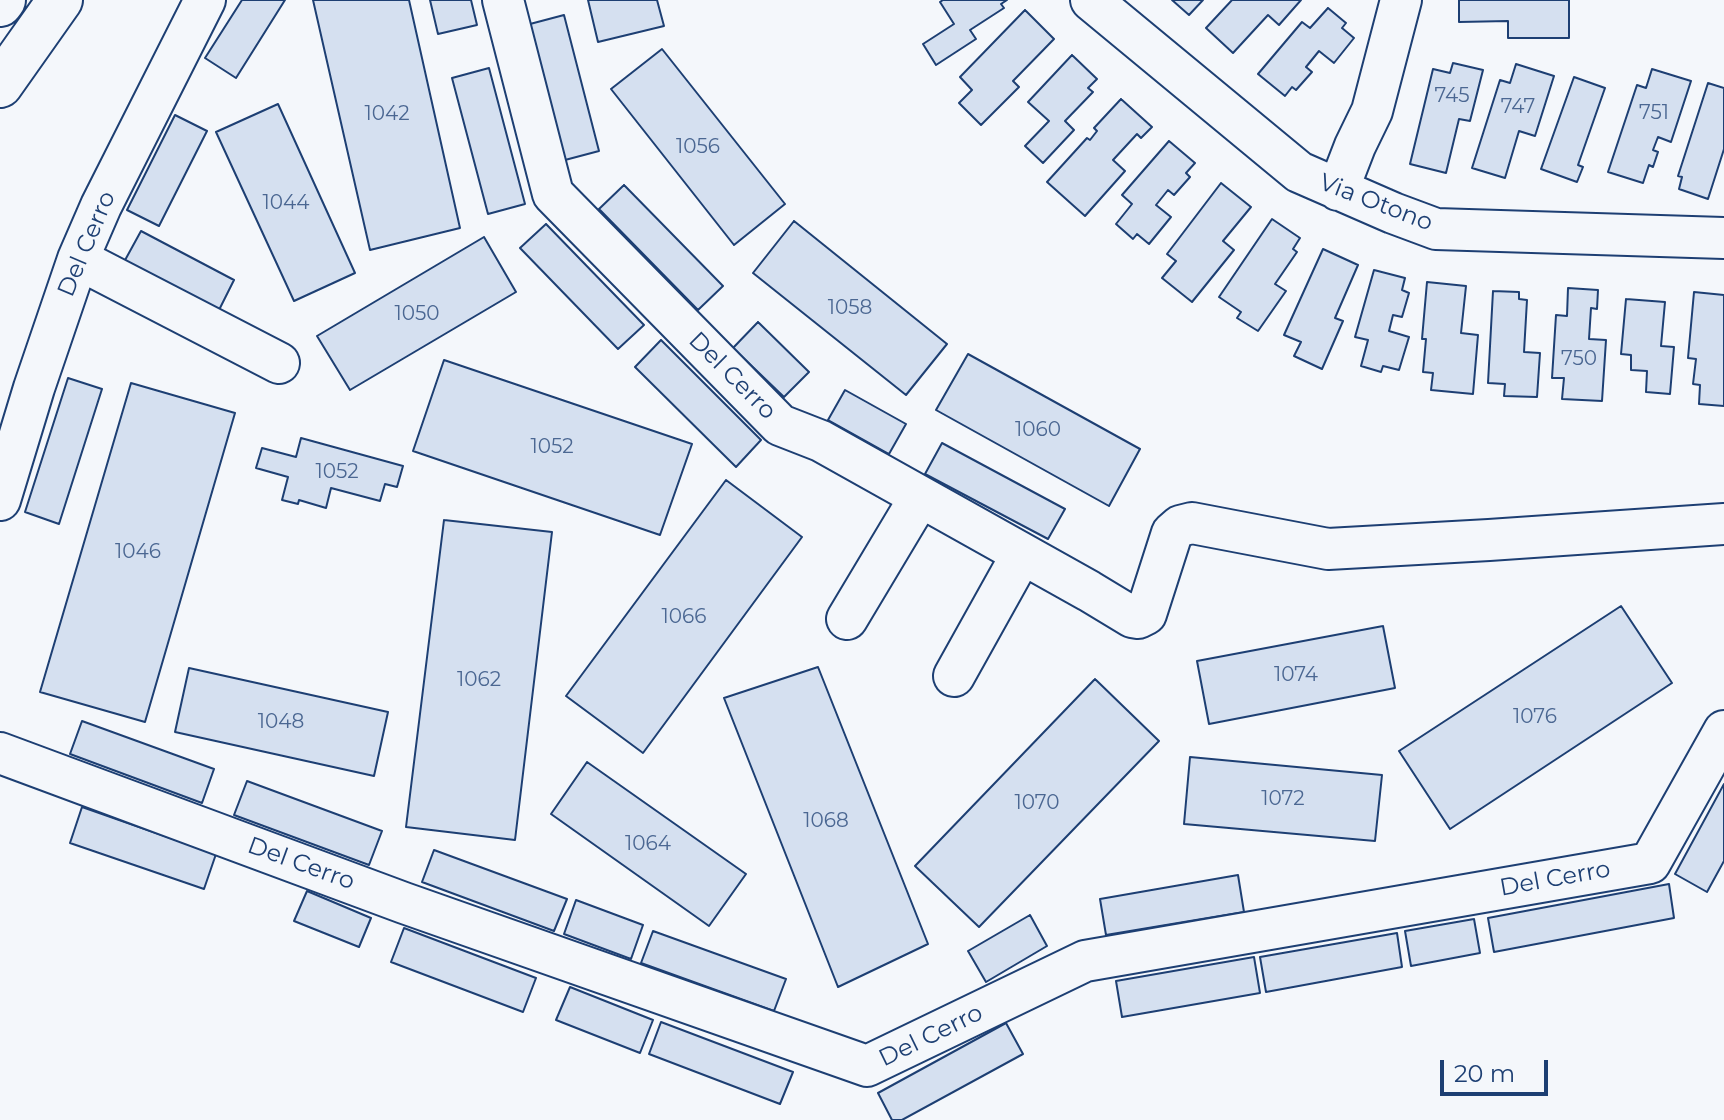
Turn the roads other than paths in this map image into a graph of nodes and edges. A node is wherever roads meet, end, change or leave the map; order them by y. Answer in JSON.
{"nodes":[{"id":1,"x":60,"y":0,"type":"edge"},
{"id":2,"x":205,"y":0,"type":"edge"},
{"id":3,"x":503,"y":0,"type":"edge"},
{"id":4,"x":1091,"y":0,"type":"edge"},
{"id":5,"x":1401,"y":0,"type":"edge"},
{"id":6,"x":0,"y":85,"type":"edge"},
{"id":7,"x":1338,"y":190,"type":"junction"},
{"id":8,"x":1724,"y":238,"type":"edge"},
{"id":9,"x":78,"y":259,"type":"junction"},
{"id":10,"x":279,"y":363,"type":"dead end"},
{"id":11,"x":920,"y":497,"type":"junction"},
{"id":12,"x":0,"y":500,"type":"edge"},
{"id":13,"x":1724,"y":524,"type":"edge"},
{"id":14,"x":1022,"y":554,"type":"junction"},
{"id":15,"x":847,"y":619,"type":"dead end"},
{"id":16,"x":954,"y":676,"type":"dead end"},
{"id":17,"x":1724,"y":731,"type":"edge"},
{"id":18,"x":0,"y":753,"type":"edge"}],
"edges":[{"from":1,"to":6,"type":"main road"},
{"from":2,"to":9,"type":"street","name":"Del Cerro"},
{"from":3,"to":11,"type":"street","name":"Del Cerro"},
{"from":4,"to":7,"type":"street","name":"Via Otono"},
{"from":5,"to":7,"type":"street"},
{"from":7,"to":8,"type":"street","name":"Via Otono"},
{"from":9,"to":10,"type":"street"},
{"from":9,"to":12,"type":"street","name":"Del Cerro"},
{"from":11,"to":14,"type":"street","name":"Del Cerro"},
{"from":11,"to":15,"type":"street"},
{"from":13,"to":14,"type":"street","name":"Del Cerro"},
{"from":14,"to":16,"type":"street"},
{"from":17,"to":18,"type":"street","name":"Del Cerro"}]}
